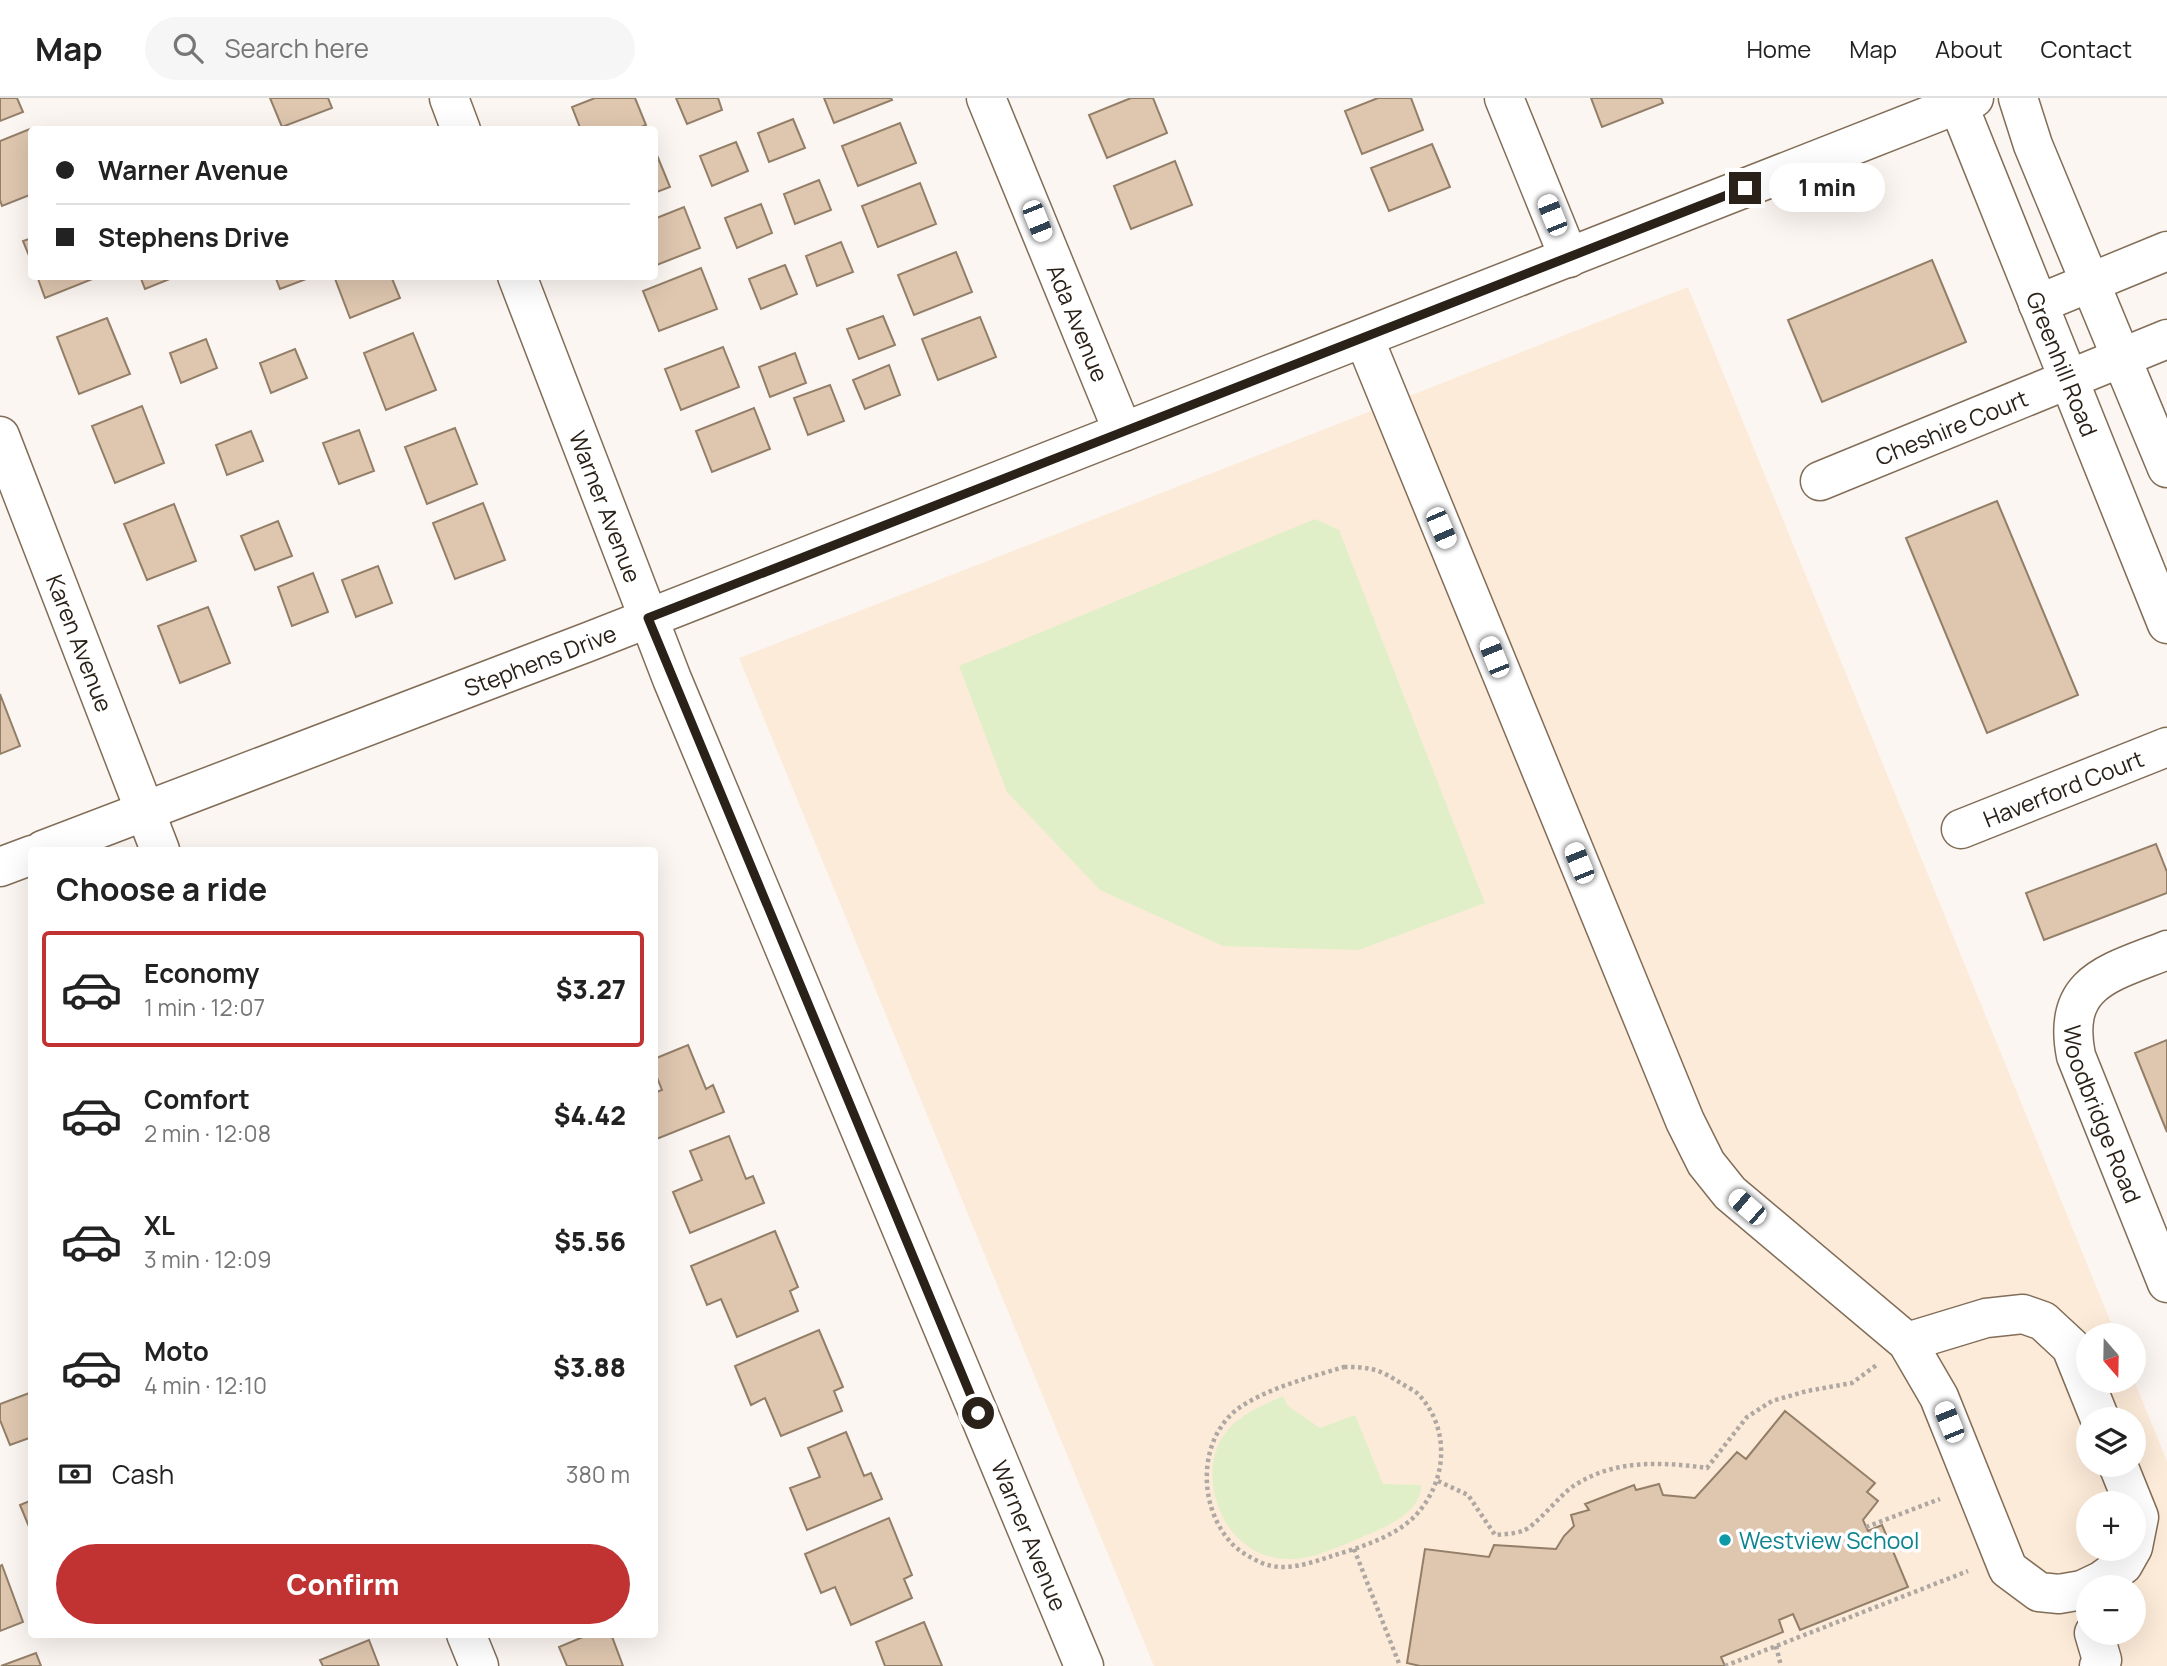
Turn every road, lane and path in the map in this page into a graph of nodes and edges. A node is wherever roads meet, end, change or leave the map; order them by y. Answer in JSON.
{"nodes":[{"id":1,"x":449,"y":98,"type":"edge"},
{"id":2,"x":986,"y":98,"type":"edge"},
{"id":3,"x":1504,"y":98,"type":"edge"},
{"id":4,"x":2018,"y":98,"type":"edge"},
{"id":5,"x":1966,"y":101,"type":"edge"},
{"id":6,"x":460,"y":126,"type":"edge"},
{"id":7,"x":2167,"y":251,"type":"edge"},
{"id":8,"x":1569,"y":258,"type":"junction"},
{"id":9,"x":519,"y":280,"type":"edge"},
{"id":10,"x":2091,"y":282,"type":"junction"},
{"id":11,"x":2038,"y":304,"type":"junction"},
{"id":12,"x":1364,"y":338,"type":"junction"},
{"id":13,"x":2167,"y":339,"type":"edge"},
{"id":14,"x":2122,"y":357,"type":"junction"},
{"id":15,"x":2068,"y":380,"type":"junction"},
{"id":16,"x":1123,"y":432,"type":"junction"},
{"id":17,"x":0,"y":436,"type":"edge"},
{"id":18,"x":2167,"y":468,"type":"edge"},
{"id":19,"x":1820,"y":481,"type":"dead end"},
{"id":20,"x":648,"y":618,"type":"junction"},
{"id":21,"x":2167,"y":624,"type":"edge"},
{"id":22,"x":2167,"y":747,"type":"edge"},
{"id":23,"x":145,"y":812,"type":"junction"},
{"id":24,"x":1961,"y":829,"type":"dead end"},
{"id":25,"x":51,"y":847,"type":"edge"},
{"id":26,"x":159,"y":847,"type":"edge"},
{"id":27,"x":28,"y":856,"type":"edge"},
{"id":28,"x":0,"y":867,"type":"edge"},
{"id":29,"x":2167,"y":950,"type":"edge"},
{"id":30,"x":2167,"y":1283,"type":"edge"},
{"id":31,"x":1896,"y":1351,"type":"junction"},
{"id":32,"x":2095,"y":1407,"type":"edge"},
{"id":33,"x":1438,"y":1481,"type":"junction"},
{"id":34,"x":1947,"y":1496,"type":"dead end"},
{"id":35,"x":1866,"y":1527,"type":"dead end"},
{"id":36,"x":1354,"y":1549,"type":"junction"},
{"id":37,"x":2125,"y":1561,"type":"edge"},
{"id":38,"x":1974,"y":1569,"type":"dead end"},
{"id":39,"x":2112,"y":1575,"type":"edge"},
{"id":40,"x":2076,"y":1598,"type":"edge"},
{"id":41,"x":468,"y":1638,"type":"edge"},
{"id":42,"x":2098,"y":1645,"type":"edge"},
{"id":43,"x":1776,"y":1646,"type":"junction"},
{"id":44,"x":479,"y":1666,"type":"edge"},
{"id":45,"x":1084,"y":1666,"type":"edge"},
{"id":46,"x":1400,"y":1666,"type":"edge"},
{"id":47,"x":1725,"y":1666,"type":"edge"},
{"id":48,"x":1781,"y":1666,"type":"edge"},
{"id":49,"x":2099,"y":1666,"type":"edge"}],
"edges":[{"from":1,"to":6,"type":"street"},
{"from":2,"to":16,"type":"street","name":"Ada Avenue"},
{"from":3,"to":8,"type":"street"},
{"from":4,"to":10,"type":"street"},
{"from":5,"to":8,"type":"street","name":"Stephens Drive"},
{"from":5,"to":11,"type":"street","name":"Greenhill Road"},
{"from":7,"to":10,"type":"street"},
{"from":8,"to":12,"type":"street","name":"Stephens Drive"},
{"from":9,"to":20,"type":"street","name":"Warner Avenue"},
{"from":10,"to":11,"type":"street"},
{"from":10,"to":14,"type":"street"},
{"from":11,"to":15,"type":"street","name":"Greenhill Road"},
{"from":12,"to":16,"type":"street","name":"Stephens Drive"},
{"from":12,"to":31,"type":"street"},
{"from":13,"to":14,"type":"street","name":"Cheshire Court"},
{"from":14,"to":15,"type":"street","name":"Cheshire Court"},
{"from":14,"to":18,"type":"street"},
{"from":15,"to":19,"type":"street","name":"Cheshire Court"},
{"from":15,"to":21,"type":"street","name":"Greenhill Road"},
{"from":16,"to":20,"type":"street","name":"Stephens Drive"},
{"from":17,"to":23,"type":"street","name":"Karen Avenue"},
{"from":20,"to":23,"type":"street","name":"Stephens Drive"},
{"from":20,"to":45,"type":"street","name":"Warner Avenue"},
{"from":22,"to":24,"type":"street","name":"Haverford Court"},
{"from":23,"to":25,"type":"street","name":"Stephens Drive"},
{"from":23,"to":26,"type":"street","name":"Karen Avenue"},
{"from":27,"to":28,"type":"street"},
{"from":29,"to":30,"type":"street","name":"Woodbridge Road"},
{"from":31,"to":32,"type":"street"},
{"from":31,"to":33,"type":"path"},
{"from":31,"to":40,"type":"street"},
{"from":33,"to":36,"type":"path"},
{"from":33,"to":36,"type":"path"},
{"from":34,"to":35,"type":"path"},
{"from":36,"to":46,"type":"path"},
{"from":37,"to":39,"type":"street"},
{"from":38,"to":43,"type":"path"},
{"from":41,"to":44,"type":"street"},
{"from":42,"to":49,"type":"street"},
{"from":43,"to":47,"type":"path"},
{"from":43,"to":48,"type":"path"}]}
